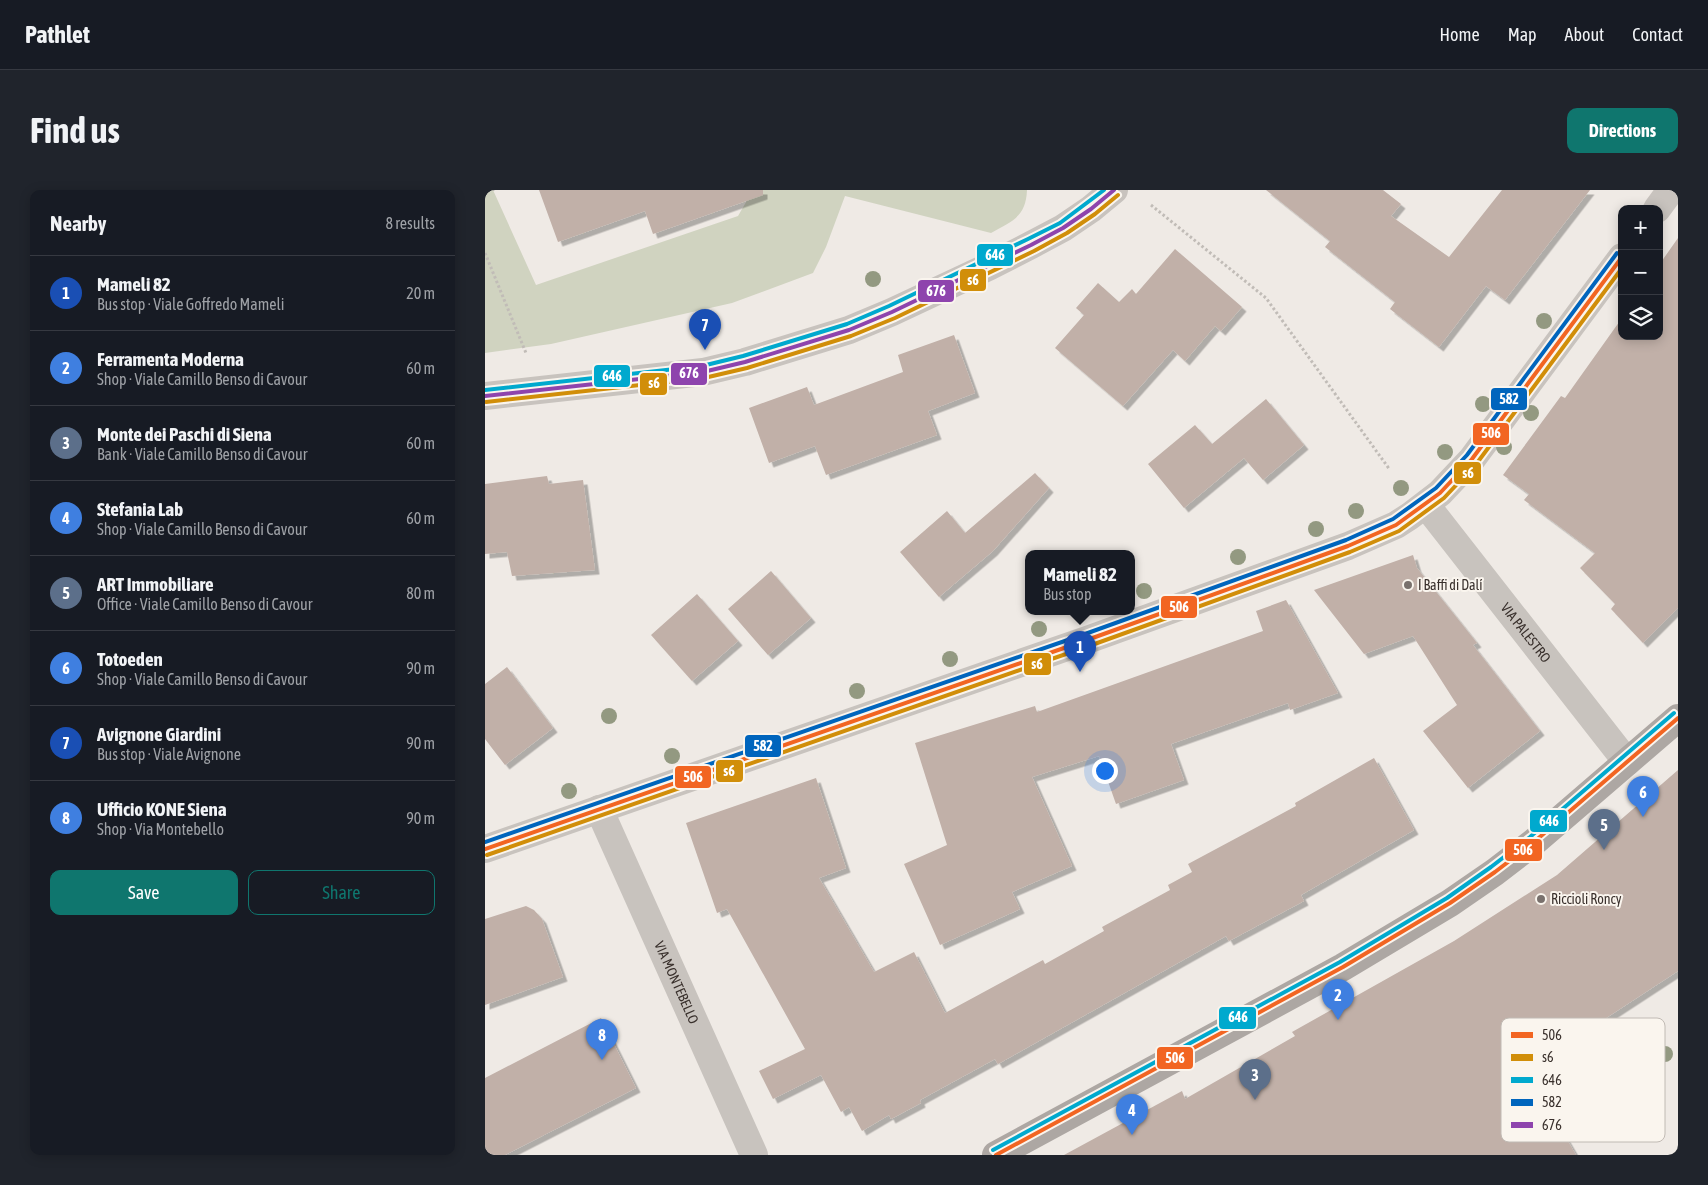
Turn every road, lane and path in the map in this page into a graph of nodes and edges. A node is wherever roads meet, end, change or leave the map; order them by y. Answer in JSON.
{"nodes":[{"id":1,"x":1114,"y":190,"type":"edge"},
{"id":2,"x":1671,"y":190,"type":"edge"},
{"id":3,"x":1151,"y":205,"type":"dead end"},
{"id":4,"x":1660,"y":205,"type":"edge"},
{"id":5,"x":485,"y":253,"type":"edge"},
{"id":6,"x":1618,"y":262,"type":"edge"},
{"id":7,"x":526,"y":354,"type":"dead end"},
{"id":8,"x":485,"y":396,"type":"edge"},
{"id":9,"x":1390,"y":470,"type":"dead end"},
{"id":10,"x":1426,"y":505,"type":"junction"},
{"id":11,"x":1678,"y":718,"type":"edge"},
{"id":12,"x":1627,"y":762,"type":"junction"},
{"id":13,"x":599,"y":809,"type":"junction"},
{"id":14,"x":485,"y":849,"type":"edge"},
{"id":15,"x":754,"y":1155,"type":"edge"},
{"id":16,"x":997,"y":1155,"type":"edge"}],
"edges":[{"from":1,"to":8,"type":"street"},
{"from":2,"to":4,"type":"street"},
{"from":3,"to":9,"type":"path"},
{"from":5,"to":7,"type":"path"},
{"from":6,"to":10,"type":"street"},
{"from":10,"to":12,"type":"street","name":"VIA PALESTRO"},
{"from":10,"to":13,"type":"street"},
{"from":11,"to":12,"type":"main road"},
{"from":12,"to":16,"type":"main road"},
{"from":13,"to":14,"type":"street"},
{"from":13,"to":15,"type":"street","name":"VIA MONTEBELLO"}]}
